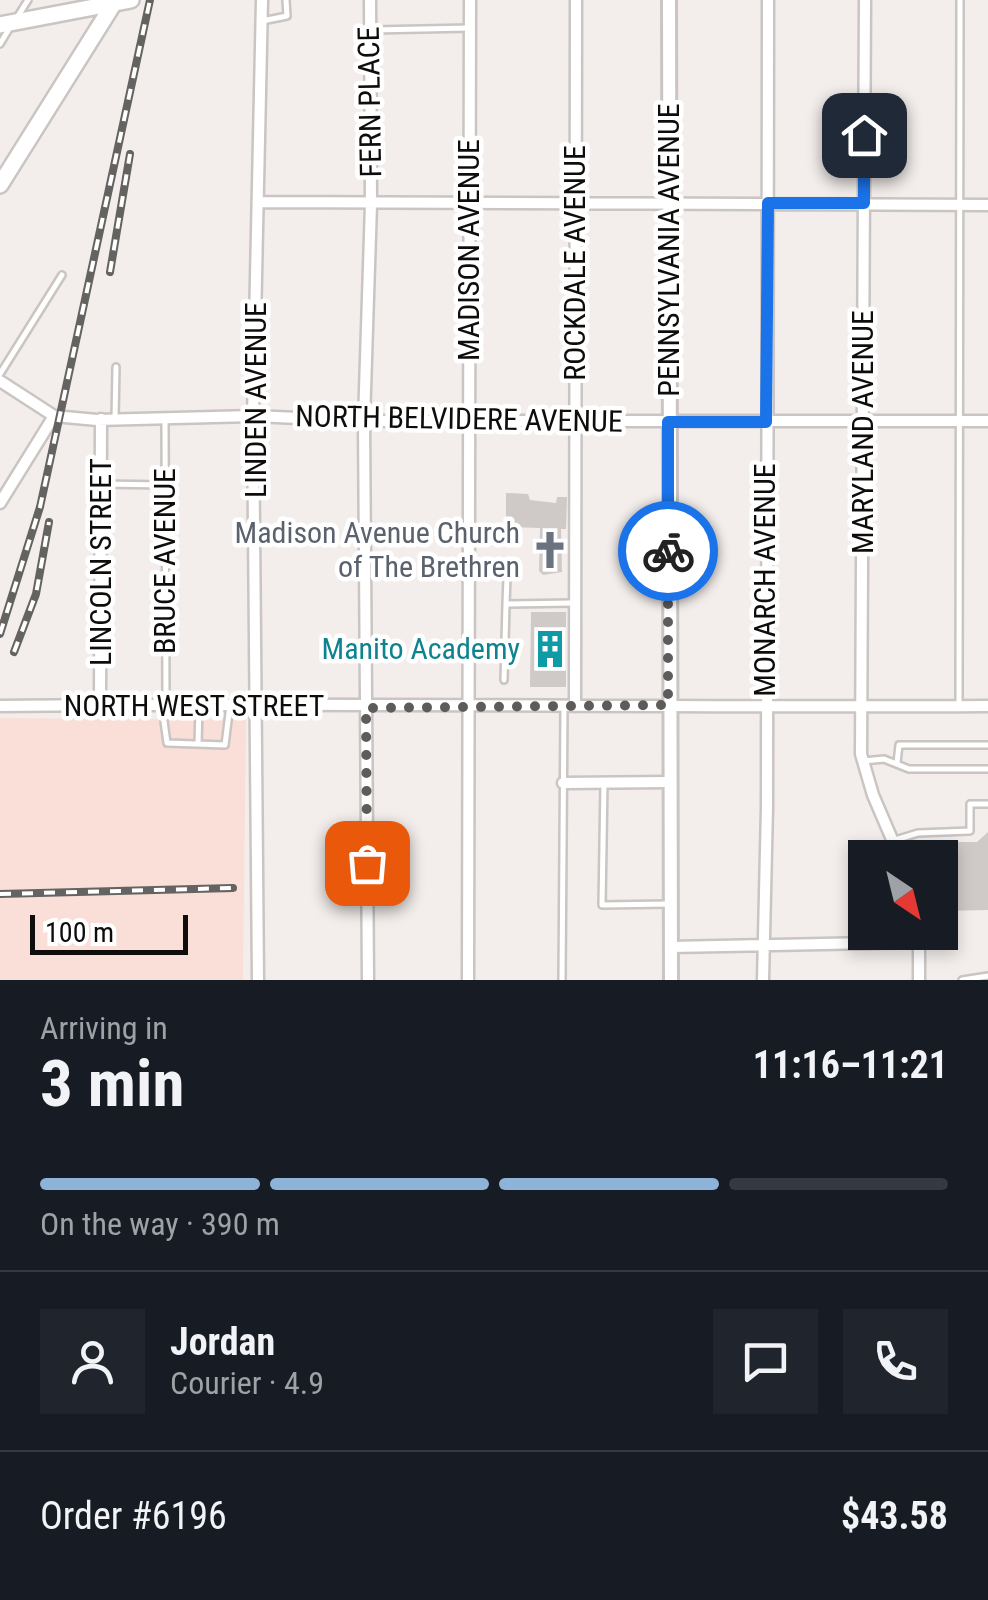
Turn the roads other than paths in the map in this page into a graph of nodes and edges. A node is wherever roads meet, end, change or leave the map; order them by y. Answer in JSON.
{"nodes":[{"id":1,"x":28,"y":0,"type":"edge"},
{"id":2,"x":286,"y":0,"type":"edge"},
{"id":3,"x":370,"y":0,"type":"edge"},
{"id":4,"x":470,"y":0,"type":"edge"},
{"id":5,"x":576,"y":0,"type":"edge"},
{"id":6,"x":669,"y":0,"type":"edge"},
{"id":7,"x":768,"y":0,"type":"edge"},
{"id":8,"x":865,"y":0,"type":"edge"},
{"id":9,"x":960,"y":0,"type":"edge"},
{"id":10,"x":265,"y":1,"type":"edge"},
{"id":11,"x":123,"y":2,"type":"edge"},
{"id":12,"x":94,"y":4,"type":"edge"},
{"id":13,"x":262,"y":21,"type":"junction"},
{"id":14,"x":7,"y":24,"type":"edge"},
{"id":15,"x":470,"y":28,"type":"junction"},
{"id":16,"x":368,"y":30,"type":"junction"},
{"id":17,"x":0,"y":44,"type":"edge"},
{"id":18,"x":0,"y":185,"type":"edge"},
{"id":19,"x":574,"y":201,"type":"junction"},
{"id":20,"x":671,"y":201,"type":"junction"},
{"id":21,"x":259,"y":202,"type":"junction"},
{"id":22,"x":768,"y":203,"type":"junction"},
{"id":23,"x":864,"y":203,"type":"junction"},
{"id":24,"x":371,"y":204,"type":"junction"},
{"id":25,"x":468,"y":204,"type":"junction"},
{"id":26,"x":958,"y":204,"type":"junction"},
{"id":27,"x":988,"y":205,"type":"edge"},
{"id":28,"x":62,"y":275,"type":"dead end"},
{"id":29,"x":116,"y":367,"type":"dead end"},
{"id":30,"x":0,"y":378,"type":"edge"},
{"id":31,"x":54,"y":416,"type":"junction"},
{"id":32,"x":253,"y":416,"type":"junction"},
{"id":33,"x":165,"y":418,"type":"junction"},
{"id":34,"x":115,"y":419,"type":"junction"},
{"id":35,"x":101,"y":420,"type":"junction"},
{"id":36,"x":574,"y":420,"type":"junction"},
{"id":37,"x":364,"y":421,"type":"junction"},
{"id":38,"x":468,"y":421,"type":"junction"},
{"id":39,"x":988,"y":421,"type":"edge"},
{"id":40,"x":668,"y":422,"type":"junction"},
{"id":41,"x":766,"y":422,"type":"junction"},
{"id":42,"x":864,"y":422,"type":"junction"},
{"id":43,"x":959,"y":422,"type":"junction"},
{"id":44,"x":101,"y":484,"type":"junction"},
{"id":45,"x":165,"y":485,"type":"junction"},
{"id":46,"x":0,"y":503,"type":"edge"},
{"id":47,"x":507,"y":577,"type":"dead end"},
{"id":48,"x":576,"y":602,"type":"junction"},
{"id":49,"x":506,"y":604,"type":"junction"},
{"id":50,"x":504,"y":680,"type":"dead end"},
{"id":51,"x":164,"y":704,"type":"junction"},
{"id":52,"x":100,"y":705,"type":"junction"},
{"id":53,"x":200,"y":705,"type":"junction"},
{"id":54,"x":230,"y":705,"type":"junction"},
{"id":55,"x":569,"y":705,"type":"junction"},
{"id":56,"x":668,"y":705,"type":"junction"},
{"id":57,"x":0,"y":706,"type":"edge"},
{"id":58,"x":259,"y":706,"type":"junction"},
{"id":59,"x":764,"y":706,"type":"junction"},
{"id":60,"x":958,"y":706,"type":"junction"},
{"id":61,"x":988,"y":706,"type":"edge"},
{"id":62,"x":366,"y":708,"type":"junction"},
{"id":63,"x":466,"y":708,"type":"junction"},
{"id":64,"x":862,"y":710,"type":"junction"},
{"id":65,"x":198,"y":744,"type":"junction"},
{"id":66,"x":988,"y":745,"type":"edge"},
{"id":67,"x":863,"y":761,"type":"junction"},
{"id":68,"x":897,"y":763,"type":"junction"},
{"id":69,"x":988,"y":768,"type":"edge"},
{"id":70,"x":668,"y":782,"type":"junction"},
{"id":71,"x":563,"y":783,"type":"junction"},
{"id":72,"x":604,"y":783,"type":"junction"},
{"id":73,"x":988,"y":804,"type":"edge"},
{"id":74,"x":892,"y":840,"type":"edge"},
{"id":75,"x":895,"y":840,"type":"edge"},
{"id":76,"x":670,"y":904,"type":"junction"},
{"id":77,"x":848,"y":942,"type":"edge"},
{"id":78,"x":671,"y":947,"type":"junction"},
{"id":79,"x":761,"y":948,"type":"junction"},
{"id":80,"x":919,"y":950,"type":"edge"},
{"id":81,"x":988,"y":976,"type":"edge"},
{"id":82,"x":258,"y":980,"type":"edge"},
{"id":83,"x":368,"y":980,"type":"edge"},
{"id":84,"x":468,"y":980,"type":"edge"},
{"id":85,"x":562,"y":980,"type":"edge"},
{"id":86,"x":670,"y":980,"type":"edge"},
{"id":87,"x":762,"y":980,"type":"edge"},
{"id":88,"x":919,"y":980,"type":"edge"},
{"id":89,"x":962,"y":980,"type":"edge"}],
"edges":[{"from":1,"to":14,"type":"lane"},
{"from":2,"to":13,"type":"lane"},
{"from":3,"to":16,"type":"street","name":"FERN PLACE"},
{"from":4,"to":15,"type":"street","name":"MADISON AVENUE"},
{"from":5,"to":19,"type":"street","name":"ROCKDALE AVENUE"},
{"from":6,"to":20,"type":"street","name":"PENNSYLVANIA AVENUE"},
{"from":7,"to":22,"type":"street","name":"MONARCH AVENUE"},
{"from":8,"to":23,"type":"street","name":"MARYLAND AVENUE"},
{"from":9,"to":26,"type":"lane"},
{"from":10,"to":13,"type":"street","name":"LINDEN AVENUE"},
{"from":11,"to":12,"type":"main road"},
{"from":11,"to":18,"type":"main road"},
{"from":12,"to":14,"type":"main road"},
{"from":13,"to":21,"type":"street","name":"LINDEN AVENUE"},
{"from":14,"to":17,"type":"lane"},
{"from":15,"to":16,"type":"lane"},
{"from":15,"to":25,"type":"street","name":"MADISON AVENUE"},
{"from":16,"to":24,"type":"street","name":"FERN PLACE"},
{"from":19,"to":20,"type":"street"},
{"from":19,"to":25,"type":"street"},
{"from":19,"to":36,"type":"street","name":"ROCKDALE AVENUE"},
{"from":20,"to":22,"type":"street"},
{"from":20,"to":40,"type":"street","name":"PENNSYLVANIA AVENUE"},
{"from":21,"to":24,"type":"street"},
{"from":21,"to":32,"type":"street","name":"LINDEN AVENUE"},
{"from":22,"to":23,"type":"street"},
{"from":22,"to":41,"type":"street","name":"MONARCH AVENUE"},
{"from":23,"to":26,"type":"street"},
{"from":23,"to":42,"type":"street","name":"MARYLAND AVENUE"},
{"from":24,"to":25,"type":"street"},
{"from":24,"to":37,"type":"street","name":"FERN PLACE"},
{"from":25,"to":38,"type":"street","name":"MADISON AVENUE"},
{"from":26,"to":27,"type":"street"},
{"from":26,"to":43,"type":"lane"},
{"from":28,"to":30,"type":"lane"},
{"from":29,"to":34,"type":"lane"},
{"from":30,"to":31,"type":"street","name":"NORTH BELVIDERE AVENUE"},
{"from":31,"to":35,"type":"street","name":"NORTH BELVIDERE AVENUE"},
{"from":31,"to":46,"type":"street"},
{"from":32,"to":33,"type":"street","name":"NORTH BELVIDERE AVENUE"},
{"from":32,"to":37,"type":"street","name":"NORTH BELVIDERE AVENUE"},
{"from":32,"to":58,"type":"street","name":"LINDEN AVENUE"},
{"from":33,"to":34,"type":"street","name":"NORTH BELVIDERE AVENUE"},
{"from":33,"to":45,"type":"lane","name":"BRUCE AVENUE"},
{"from":34,"to":35,"type":"street","name":"NORTH BELVIDERE AVENUE"},
{"from":35,"to":44,"type":"street","name":"LINCOLN STREET"},
{"from":36,"to":38,"type":"street","name":"NORTH BELVIDERE AVENUE"},
{"from":36,"to":40,"type":"street","name":"NORTH BELVIDERE AVENUE"},
{"from":36,"to":48,"type":"street","name":"ROCKDALE AVENUE"},
{"from":37,"to":38,"type":"street","name":"NORTH BELVIDERE AVENUE"},
{"from":37,"to":62,"type":"street","name":"FERN PLACE"},
{"from":38,"to":63,"type":"street","name":"MADISON AVENUE"},
{"from":39,"to":43,"type":"street","name":"NORTH BELVIDERE AVENUE"},
{"from":40,"to":41,"type":"street","name":"NORTH BELVIDERE AVENUE"},
{"from":40,"to":56,"type":"street","name":"PENNSYLVANIA AVENUE"},
{"from":41,"to":42,"type":"street","name":"NORTH BELVIDERE AVENUE"},
{"from":41,"to":59,"type":"street","name":"MONARCH AVENUE"},
{"from":42,"to":43,"type":"street","name":"NORTH BELVIDERE AVENUE"},
{"from":42,"to":64,"type":"street","name":"MARYLAND AVENUE"},
{"from":43,"to":60,"type":"lane"},
{"from":44,"to":45,"type":"lane"},
{"from":44,"to":52,"type":"street","name":"LINCOLN STREET"},
{"from":45,"to":51,"type":"lane","name":"BRUCE AVENUE"},
{"from":47,"to":49,"type":"lane"},
{"from":48,"to":49,"type":"lane"},
{"from":48,"to":55,"type":"street","name":"ROCKDALE AVENUE"},
{"from":49,"to":50,"type":"lane"},
{"from":51,"to":52,"type":"street","name":"NORTH WEST STREET"},
{"from":51,"to":53,"type":"street","name":"NORTH WEST STREET"},
{"from":51,"to":65,"type":"lane"},
{"from":52,"to":57,"type":"street","name":"NORTH WEST STREET"},
{"from":53,"to":54,"type":"street","name":"NORTH WEST STREET"},
{"from":53,"to":65,"type":"lane"},
{"from":54,"to":58,"type":"street","name":"NORTH WEST STREET"},
{"from":54,"to":65,"type":"lane"},
{"from":55,"to":56,"type":"street","name":"NORTH WEST STREET"},
{"from":55,"to":63,"type":"street","name":"NORTH WEST STREET"},
{"from":55,"to":71,"type":"lane","name":"ROCKDALE AVENUE"},
{"from":56,"to":59,"type":"street","name":"NORTH WEST STREET"},
{"from":56,"to":70,"type":"street","name":"PENNSYLVANIA AVENUE"},
{"from":58,"to":62,"type":"street","name":"NORTH WEST STREET"},
{"from":58,"to":82,"type":"street","name":"LINDEN AVENUE"},
{"from":59,"to":64,"type":"street","name":"NORTH WEST STREET"},
{"from":59,"to":79,"type":"street","name":"MONARCH AVENUE"},
{"from":60,"to":61,"type":"street","name":"NORTH WEST STREET"},
{"from":60,"to":64,"type":"street","name":"NORTH WEST STREET"},
{"from":62,"to":63,"type":"street","name":"NORTH WEST STREET"},
{"from":62,"to":83,"type":"street","name":"FERN PLACE"},
{"from":63,"to":84,"type":"street","name":"MADISON AVENUE"},
{"from":64,"to":67,"type":"street","name":"MARYLAND AVENUE"},
{"from":66,"to":68,"type":"lane"},
{"from":67,"to":68,"type":"lane"},
{"from":67,"to":74,"type":"street","name":"MARYLAND AVENUE"},
{"from":68,"to":69,"type":"lane"},
{"from":70,"to":72,"type":"street"},
{"from":70,"to":76,"type":"street","name":"PENNSYLVANIA AVENUE"},
{"from":71,"to":72,"type":"street"},
{"from":71,"to":85,"type":"lane","name":"ROCKDALE AVENUE"},
{"from":72,"to":76,"type":"lane"},
{"from":73,"to":75,"type":"lane"},
{"from":76,"to":78,"type":"street","name":"PENNSYLVANIA AVENUE"},
{"from":77,"to":79,"type":"street"},
{"from":78,"to":79,"type":"street"},
{"from":78,"to":86,"type":"street","name":"PENNSYLVANIA AVENUE"},
{"from":79,"to":87,"type":"street","name":"MONARCH AVENUE"},
{"from":80,"to":88,"type":"street"},
{"from":81,"to":89,"type":"lane"}]}
